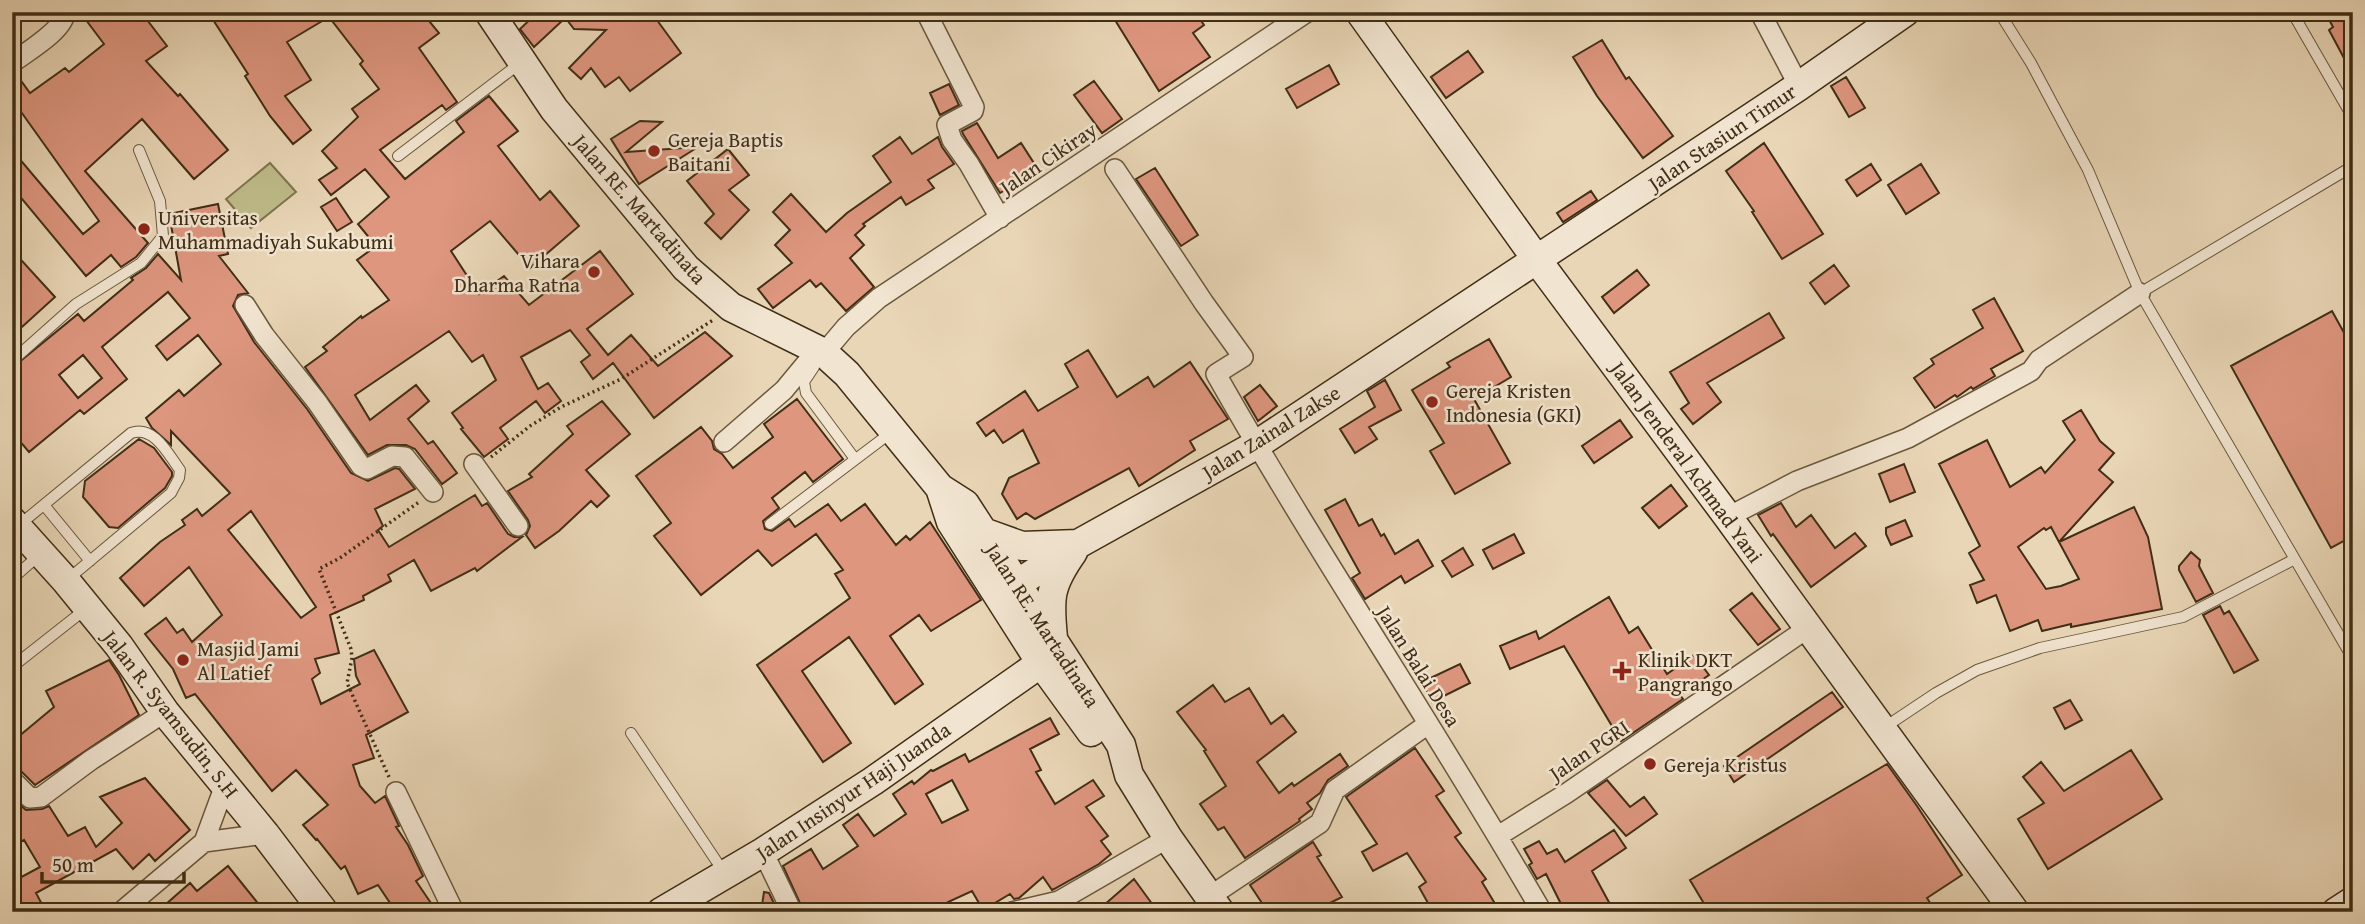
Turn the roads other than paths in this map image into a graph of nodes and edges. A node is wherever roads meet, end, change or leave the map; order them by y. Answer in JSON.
{"nodes":[{"id":1,"x":65,"y":12,"type":"edge"},
{"id":2,"x":489,"y":12,"type":"edge"},
{"id":3,"x":926,"y":12,"type":"edge"},
{"id":4,"x":1307,"y":12,"type":"edge"},
{"id":5,"x":1360,"y":12,"type":"edge"},
{"id":6,"x":1760,"y":12,"type":"edge"},
{"id":7,"x":1905,"y":12,"type":"edge"},
{"id":8,"x":1999,"y":12,"type":"edge"},
{"id":9,"x":2292,"y":12,"type":"edge"},
{"id":10,"x":523,"y":62,"type":"junction"},
{"id":11,"x":12,"y":63,"type":"edge"},
{"id":12,"x":1800,"y":86,"type":"junction"},
{"id":13,"x":2353,"y":118,"type":"edge"},
{"id":14,"x":139,"y":150,"type":"dead end"},
{"id":15,"x":398,"y":156,"type":"dead end"},
{"id":16,"x":2353,"y":166,"type":"edge"},
{"id":17,"x":1115,"y":169,"type":"dead end"},
{"id":18,"x":1000,"y":218,"type":"junction"},
{"id":19,"x":1537,"y":260,"type":"junction"},
{"id":20,"x":2140,"y":293,"type":"junction"},
{"id":21,"x":245,"y":305,"type":"dead end"},
{"id":22,"x":821,"y":351,"type":"junction"},
{"id":23,"x":12,"y":360,"type":"edge"},
{"id":24,"x":893,"y":431,"type":"junction"},
{"id":25,"x":724,"y":442,"type":"dead end"},
{"id":26,"x":1256,"y":445,"type":"junction"},
{"id":27,"x":855,"y":458,"type":"junction"},
{"id":28,"x":474,"y":464,"type":"road end"},
{"id":29,"x":940,"y":488,"type":"junction"},
{"id":30,"x":433,"y":492,"type":"road end"},
{"id":31,"x":44,"y":505,"type":"junction"},
{"id":32,"x":1728,"y":517,"type":"junction"},
{"id":33,"x":15,"y":524,"type":"edge"},
{"id":34,"x":770,"y":524,"type":"dead end"},
{"id":35,"x":518,"y":526,"type":"dead end"},
{"id":36,"x":983,"y":532,"type":"junction"},
{"id":37,"x":1078,"y":544,"type":"junction"},
{"id":38,"x":41,"y":553,"type":"junction"},
{"id":39,"x":2293,"y":560,"type":"junction"},
{"id":40,"x":89,"y":561,"type":"junction"},
{"id":41,"x":12,"y":579,"type":"edge"},
{"id":42,"x":66,"y":581,"type":"junction"},
{"id":43,"x":1009,"y":591,"type":"junction"},
{"id":44,"x":87,"y":608,"type":"junction"},
{"id":45,"x":1808,"y":628,"type":"junction"},
{"id":46,"x":1047,"y":653,"type":"junction"},
{"id":47,"x":2353,"y":659,"type":"edge"},
{"id":48,"x":12,"y":667,"type":"edge"},
{"id":49,"x":165,"y":712,"type":"junction"},
{"id":50,"x":1428,"y":724,"type":"junction"},
{"id":51,"x":1881,"y":729,"type":"junction"},
{"id":52,"x":631,"y":733,"type":"dead end"},
{"id":53,"x":12,"y":780,"type":"edge"},
{"id":54,"x":225,"y":785,"type":"junction"},
{"id":55,"x":396,"y":792,"type":"road end"},
{"id":56,"x":265,"y":834,"type":"junction"},
{"id":57,"x":1498,"y":836,"type":"junction"},
{"id":58,"x":1168,"y":838,"type":"junction"},
{"id":59,"x":204,"y":842,"type":"junction"},
{"id":60,"x":763,"y":852,"type":"junction"},
{"id":61,"x":725,"y":875,"type":"junction"},
{"id":62,"x":2353,"y":901,"type":"edge"},
{"id":63,"x":1214,"y":904,"type":"edge"},
{"id":64,"x":121,"y":912,"type":"edge"},
{"id":65,"x":324,"y":912,"type":"edge"},
{"id":66,"x":454,"y":912,"type":"edge"},
{"id":67,"x":661,"y":912,"type":"edge"},
{"id":68,"x":792,"y":912,"type":"edge"},
{"id":69,"x":1012,"y":912,"type":"edge"},
{"id":70,"x":1542,"y":912,"type":"edge"},
{"id":71,"x":2015,"y":912,"type":"edge"},
{"id":72,"x":2336,"y":912,"type":"edge"}],
"edges":[{"from":1,"to":11,"type":"street"},
{"from":2,"to":10,"type":"main road","name":"Jalan RE. Martadinata"},
{"from":3,"to":18,"type":"street"},
{"from":4,"to":18,"type":"street","name":"Jalan Cikiray"},
{"from":5,"to":19,"type":"main road","name":"Jalan Jenderal Achmad Yani"},
{"from":6,"to":12,"type":"street"},
{"from":7,"to":12,"type":"main road","name":"Jalan Stasiun Timur"},
{"from":8,"to":20,"type":"lane"},
{"from":9,"to":13,"type":"lane"},
{"from":10,"to":15,"type":"lane"},
{"from":10,"to":22,"type":"main road","name":"Jalan RE. Martadinata"},
{"from":12,"to":19,"type":"main road","name":"Jalan Stasiun Timur"},
{"from":14,"to":23,"type":"lane"},
{"from":16,"to":20,"type":"lane"},
{"from":17,"to":26,"type":"street","name":"Jalan Balai Desa"},
{"from":18,"to":22,"type":"street","name":"Jalan Cikiray"},
{"from":19,"to":26,"type":"main road","name":"Jalan Zainal Zakse"},
{"from":19,"to":32,"type":"main road","name":"Jalan Jenderal Achmad Yani"},
{"from":20,"to":32,"type":"street"},
{"from":20,"to":39,"type":"lane"},
{"from":21,"to":30,"type":"street"},
{"from":22,"to":24,"type":"main road","name":"Jalan RE. Martadinata"},
{"from":22,"to":25,"type":"street","name":"Jalan Cikiray"},
{"from":22,"to":27,"type":"lane"},
{"from":24,"to":27,"type":"lane"},
{"from":24,"to":29,"type":"main road","name":"Jalan RE. Martadinata"},
{"from":26,"to":37,"type":"main road","name":"Jalan Zainal Zakse"},
{"from":26,"to":50,"type":"street","name":"Jalan Balai Desa"},
{"from":27,"to":34,"type":"lane"},
{"from":28,"to":35,"type":"street"},
{"from":29,"to":36,"type":"main road","name":"Jalan RE. Martadinata"},
{"from":29,"to":43,"type":"main road","name":"Jalan RE. Martadinata"},
{"from":31,"to":33,"type":"lane"},
{"from":31,"to":40,"type":"lane"},
{"from":31,"to":40,"type":"lane"},
{"from":32,"to":45,"type":"main road","name":"Jalan Jenderal Achmad Yani"},
{"from":33,"to":38,"type":"main road","name":"Jalan R. Syamsudin, S.H"},
{"from":36,"to":37,"type":"main road"},
{"from":36,"to":43,"type":"main road","name":"Jalan RE. Martadinata"},
{"from":37,"to":43,"type":"main road","name":"Jalan Zainal Zakse"},
{"from":37,"to":46,"type":"main road"},
{"from":38,"to":41,"type":"lane"},
{"from":38,"to":42,"type":"main road","name":"Jalan R. Syamsudin, S.H"},
{"from":39,"to":47,"type":"lane"},
{"from":39,"to":51,"type":"lane"},
{"from":40,"to":42,"type":"lane"},
{"from":42,"to":44,"type":"main road","name":"Jalan R. Syamsudin, S.H"},
{"from":43,"to":46,"type":"main road","name":"Jalan RE. Martadinata"},
{"from":44,"to":48,"type":"lane"},
{"from":44,"to":49,"type":"main road","name":"Jalan R. Syamsudin, S.H"},
{"from":45,"to":51,"type":"main road","name":"Jalan Jenderal Achmad Yani"},
{"from":45,"to":57,"type":"street","name":"Jalan PGRI"},
{"from":46,"to":58,"type":"main road","name":"Jalan RE. Martadinata"},
{"from":46,"to":60,"type":"main road","name":"Jalan Insinyur Haji Juanda"},
{"from":49,"to":53,"type":"street"},
{"from":49,"to":54,"type":"main road","name":"Jalan R. Syamsudin, S.H"},
{"from":50,"to":57,"type":"street","name":"Jalan Balai Desa"},
{"from":50,"to":63,"type":"street"},
{"from":51,"to":71,"type":"main road","name":"Jalan Jenderal Achmad Yani"},
{"from":52,"to":61,"type":"lane"},
{"from":54,"to":56,"type":"main road","name":"Jalan R. Syamsudin, S.H"},
{"from":54,"to":59,"type":"street"},
{"from":55,"to":66,"type":"street"},
{"from":56,"to":59,"type":"street"},
{"from":56,"to":65,"type":"main road","name":"Jalan R. Syamsudin, S.H"},
{"from":57,"to":70,"type":"street","name":"Jalan Balai Desa"},
{"from":58,"to":63,"type":"main road","name":"Jalan RE. Martadinata"},
{"from":58,"to":69,"type":"street"},
{"from":59,"to":64,"type":"street"},
{"from":60,"to":61,"type":"main road","name":"Jalan Insinyur Haji Juanda"},
{"from":60,"to":68,"type":"street"},
{"from":61,"to":67,"type":"main road","name":"Jalan Insinyur Haji Juanda"},
{"from":62,"to":72,"type":"main road"}]}
